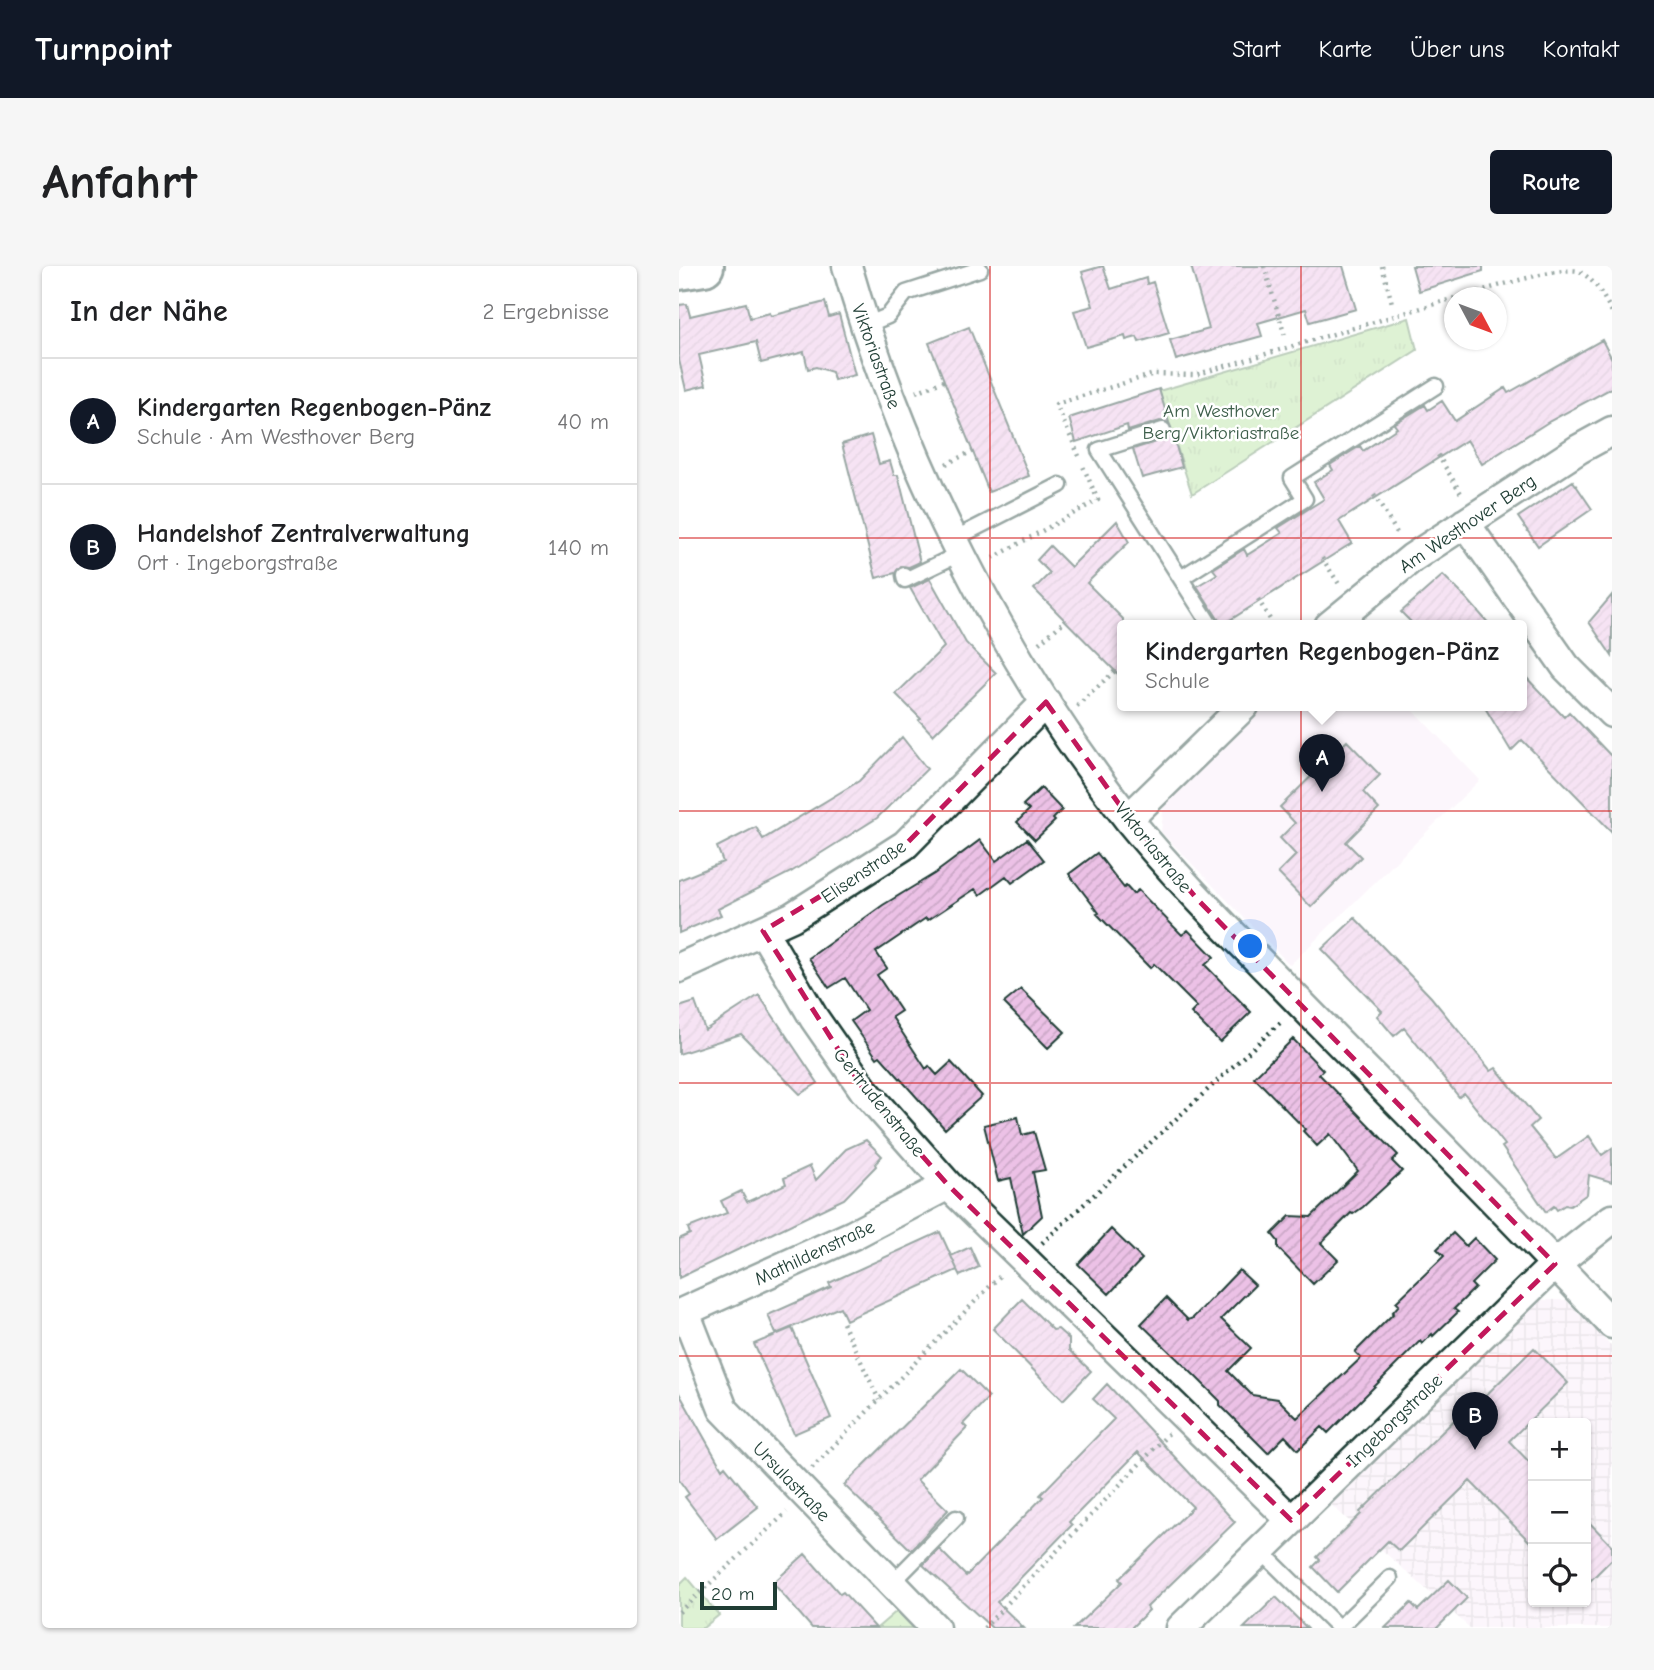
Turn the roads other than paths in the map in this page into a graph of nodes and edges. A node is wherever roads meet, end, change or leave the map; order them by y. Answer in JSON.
{"nodes":[{"id":1,"x":704,"y":266,"type":"edge"},
{"id":2,"x":847,"y":266,"type":"edge"},
{"id":3,"x":679,"y":270,"type":"edge"},
{"id":4,"x":980,"y":270,"type":"dead end"},
{"id":5,"x":864,"y":326,"type":"junction"},
{"id":6,"x":1436,"y":386,"type":"dead end"},
{"id":7,"x":1163,"y":430,"type":"dead end"},
{"id":8,"x":1612,"y":430,"type":"edge"},
{"id":9,"x":1060,"y":485,"type":"dead end"},
{"id":10,"x":1470,"y":520,"type":"junction"},
{"id":11,"x":961,"y":554,"type":"junction"},
{"id":12,"x":904,"y":575,"type":"dead end"},
{"id":13,"x":1181,"y":578,"type":"junction"},
{"id":14,"x":1207,"y":620,"type":"edge"},
{"id":15,"x":1336,"y":620,"type":"edge"},
{"id":16,"x":1239,"y":711,"type":"edge"},
{"id":17,"x":1053,"y":712,"type":"junction"},
{"id":18,"x":1612,"y":713,"type":"edge"},
{"id":19,"x":1129,"y":818,"type":"junction"},
{"id":20,"x":762,"y":931,"type":"junction"},
{"id":21,"x":679,"y":968,"type":"edge"},
{"id":22,"x":948,"y":1185,"type":"junction"},
{"id":23,"x":1612,"y":1219,"type":"edge"},
{"id":24,"x":1555,"y":1264,"type":"junction"},
{"id":25,"x":682,"y":1313,"type":"edge"},
{"id":26,"x":1612,"y":1324,"type":"edge"},
{"id":27,"x":955,"y":1518,"type":"dead end"},
{"id":28,"x":1291,"y":1520,"type":"junction"},
{"id":29,"x":1260,"y":1550,"type":"junction"},
{"id":30,"x":1389,"y":1578,"type":"dead end"},
{"id":31,"x":891,"y":1584,"type":"junction"},
{"id":32,"x":935,"y":1628,"type":"edge"},
{"id":33,"x":1181,"y":1628,"type":"edge"},
{"id":34,"x":1339,"y":1628,"type":"edge"}],
"edges":[{"from":1,"to":3,"type":"main road"},
{"from":2,"to":5,"type":"street","name":"Viktoriastraße"},
{"from":4,"to":5,"type":"lane"},
{"from":5,"to":11,"type":"street","name":"Viktoriastraße"},
{"from":6,"to":13,"type":"lane"},
{"from":7,"to":13,"type":"lane"},
{"from":8,"to":10,"type":"street","name":"Am Westhover Berg"},
{"from":9,"to":11,"type":"lane"},
{"from":10,"to":15,"type":"street","name":"Am Westhover Berg"},
{"from":10,"to":18,"type":"street"},
{"from":11,"to":12,"type":"lane"},
{"from":11,"to":17,"type":"street","name":"Viktoriastraße"},
{"from":13,"to":14,"type":"lane"},
{"from":16,"to":19,"type":"street"},
{"from":17,"to":19,"type":"street","name":"Viktoriastraße"},
{"from":17,"to":20,"type":"street","name":"Elisenstraße"},
{"from":19,"to":24,"type":"street","name":"Viktoriastraße"},
{"from":20,"to":21,"type":"street","name":"Elisenstraße"},
{"from":20,"to":22,"type":"street","name":"Gertrudenstraße"},
{"from":22,"to":25,"type":"street","name":"Mathildenstraße"},
{"from":22,"to":28,"type":"street","name":"Gertrudenstraße"},
{"from":23,"to":24,"type":"street","name":"Ingeborgstraße"},
{"from":24,"to":26,"type":"street","name":"Viktoriastraße"},
{"from":24,"to":28,"type":"street","name":"Ingeborgstraße"},
{"from":25,"to":31,"type":"street","name":"Ursulastraße"},
{"from":27,"to":31,"type":"lane"},
{"from":28,"to":29,"type":"street","name":"Ingeborgstraße"},
{"from":29,"to":33,"type":"street","name":"Ingeborgstraße"},
{"from":29,"to":34,"type":"lane"},
{"from":30,"to":34,"type":"lane"},
{"from":31,"to":32,"type":"street","name":"Ursulastraße"}]}
